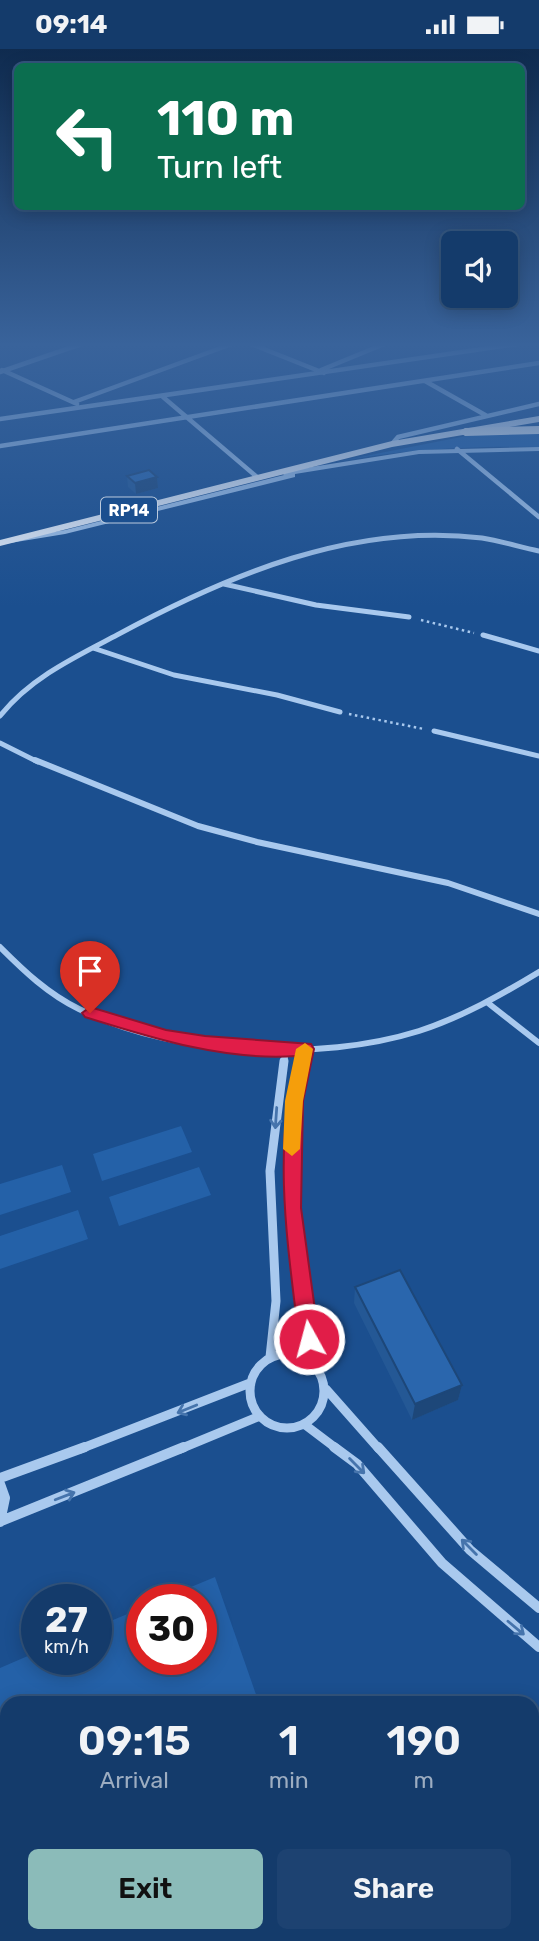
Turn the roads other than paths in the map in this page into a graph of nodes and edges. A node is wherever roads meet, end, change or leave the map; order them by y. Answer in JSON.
{"nodes":[{"id":1,"x":104,"y":430,"type":"edge"},
{"id":2,"x":201,"y":430,"type":"edge"},
{"id":3,"x":426,"y":430,"type":"edge"},
{"id":4,"x":473,"y":430,"type":"edge"},
{"id":5,"x":531,"y":430,"type":"edge"},
{"id":6,"x":459,"y":433,"type":"junction"},
{"id":7,"x":392,"y":444,"type":"junction"},
{"id":8,"x":0,"y":446,"type":"edge"},
{"id":9,"x":457,"y":449,"type":"junction"},
{"id":10,"x":539,"y":449,"type":"edge"},
{"id":11,"x":281,"y":471,"type":"junction"},
{"id":12,"x":292,"y":474,"type":"junction"},
{"id":13,"x":257,"y":477,"type":"junction"},
{"id":14,"x":539,"y":517,"type":"edge"},
{"id":15,"x":0,"y":543,"type":"edge"},
{"id":16,"x":538,"y":549,"type":"edge"},
{"id":17,"x":223,"y":583,"type":"junction"},
{"id":18,"x":409,"y":617,"type":"road end"},
{"id":19,"x":483,"y":635,"type":"road end"},
{"id":20,"x":93,"y":648,"type":"junction"},
{"id":21,"x":539,"y":651,"type":"edge"},
{"id":22,"x":340,"y":712,"type":"road end"},
{"id":23,"x":0,"y":716,"type":"edge"},
{"id":24,"x":434,"y":731,"type":"road end"},
{"id":25,"x":0,"y":743,"type":"edge"},
{"id":26,"x":539,"y":756,"type":"edge"},
{"id":27,"x":539,"y":914,"type":"edge"},
{"id":28,"x":0,"y":947,"type":"edge"},
{"id":29,"x":539,"y":972,"type":"edge"},
{"id":30,"x":488,"y":1003,"type":"junction"},
{"id":31,"x":539,"y":1043,"type":"edge"},
{"id":32,"x":305,"y":1049,"type":"junction"},
{"id":33,"x":286,"y":1050,"type":"junction"},
{"id":34,"x":270,"y":1357,"type":"junction"},
{"id":35,"x":312,"y":1363,"type":"junction"},
{"id":36,"x":250,"y":1383,"type":"junction"},
{"id":37,"x":326,"y":1389,"type":"junction"},
{"id":38,"x":260,"y":1416,"type":"junction"},
{"id":39,"x":304,"y":1424,"type":"junction"},
{"id":40,"x":0,"y":1478,"type":"edge"},
{"id":41,"x":0,"y":1484,"type":"edge"},
{"id":42,"x":1,"y":1521,"type":"edge"},
{"id":43,"x":539,"y":1608,"type":"edge"},
{"id":44,"x":539,"y":1647,"type":"edge"}],
"edges":[{"from":1,"to":8,"type":"street"},
{"from":2,"to":13,"type":"street"},
{"from":3,"to":7,"type":"street"},
{"from":4,"to":6,"type":"main road","number":"RP14"},
{"from":5,"to":6,"type":"highway"},
{"from":6,"to":7,"type":"main road","number":"RP14"},
{"from":7,"to":11,"type":"main road","number":"RP14"},
{"from":9,"to":10,"type":"street"},
{"from":9,"to":12,"type":"street"},
{"from":9,"to":14,"type":"street"},
{"from":11,"to":12,"type":"street"},
{"from":11,"to":13,"type":"main road","number":"RP14"},
{"from":12,"to":15,"type":"street"},
{"from":13,"to":15,"type":"main road","number":"RP14"},
{"from":16,"to":17,"type":"street"},
{"from":17,"to":18,"type":"street"},
{"from":17,"to":20,"type":"street"},
{"from":19,"to":21,"type":"street"},
{"from":20,"to":22,"type":"street"},
{"from":20,"to":23,"type":"street"},
{"from":24,"to":26,"type":"street"},
{"from":25,"to":27,"type":"street"},
{"from":28,"to":33,"type":"street"},
{"from":29,"to":30,"type":"street"},
{"from":30,"to":31,"type":"street"},
{"from":30,"to":32,"type":"street"},
{"from":32,"to":33,"type":"street"},
{"from":32,"to":35,"type":"street"},
{"from":33,"to":34,"type":"street","one_way":true},
{"from":34,"to":35,"type":"street"},
{"from":34,"to":36,"type":"street"},
{"from":35,"to":37,"type":"street"},
{"from":36,"to":38,"type":"street"},
{"from":36,"to":40,"type":"street","one_way":true},
{"from":37,"to":39,"type":"street"},
{"from":43,"to":37,"type":"street","one_way":true},
{"from":38,"to":39,"type":"street"},
{"from":42,"to":38,"type":"street","one_way":true},
{"from":39,"to":44,"type":"street","one_way":true},
{"from":41,"to":42,"type":"street"}]}
